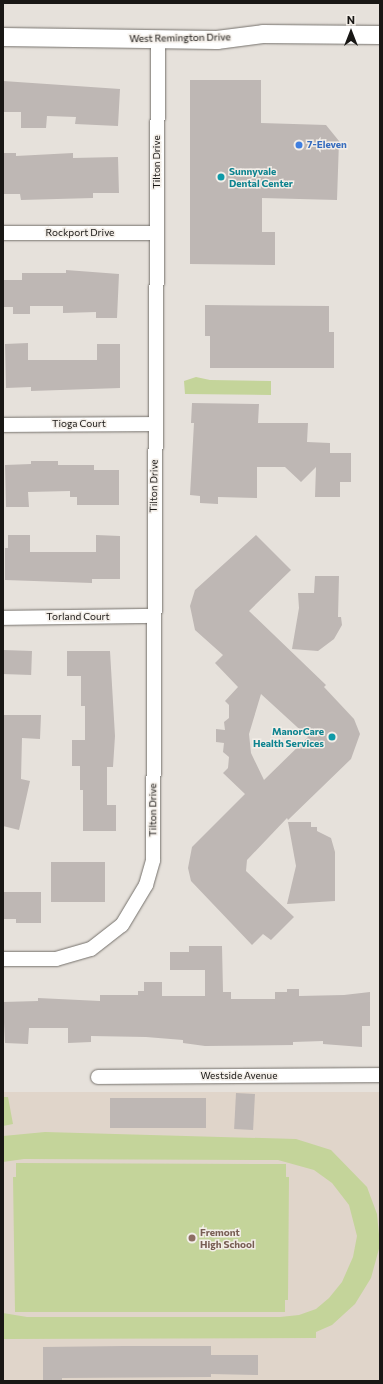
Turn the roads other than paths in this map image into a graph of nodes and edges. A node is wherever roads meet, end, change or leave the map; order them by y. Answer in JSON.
{"nodes":[{"id":1,"x":380,"y":35,"type":"edge"},
{"id":2,"x":3,"y":37,"type":"edge"},
{"id":3,"x":158,"y":39,"type":"junction"},
{"id":4,"x":3,"y":232,"type":"edge"},
{"id":5,"x":156,"y":233,"type":"junction"},
{"id":6,"x":3,"y":424,"type":"edge"},
{"id":7,"x":155,"y":424,"type":"junction"},
{"id":8,"x":154,"y":616,"type":"junction"},
{"id":9,"x":3,"y":618,"type":"edge"},
{"id":10,"x":3,"y":959,"type":"edge"},
{"id":11,"x":380,"y":1075,"type":"edge"},
{"id":12,"x":98,"y":1077,"type":"dead end"}],
"edges":[{"from":1,"to":3,"type":"street","name":"West Remington Drive"},
{"from":2,"to":3,"type":"street","name":"West Remington Drive"},
{"from":3,"to":5,"type":"street","name":"Tilton Drive"},
{"from":4,"to":5,"type":"street","name":"Rockport Drive"},
{"from":5,"to":7,"type":"street","name":"Tilton Drive"},
{"from":6,"to":7,"type":"street","name":"Tioga Court"},
{"from":7,"to":8,"type":"street","name":"Tilton Drive"},
{"from":8,"to":9,"type":"street","name":"Torland Court"},
{"from":8,"to":10,"type":"street","name":"Tilton Drive"},
{"from":11,"to":12,"type":"street","name":"Westside Avenue"}]}
